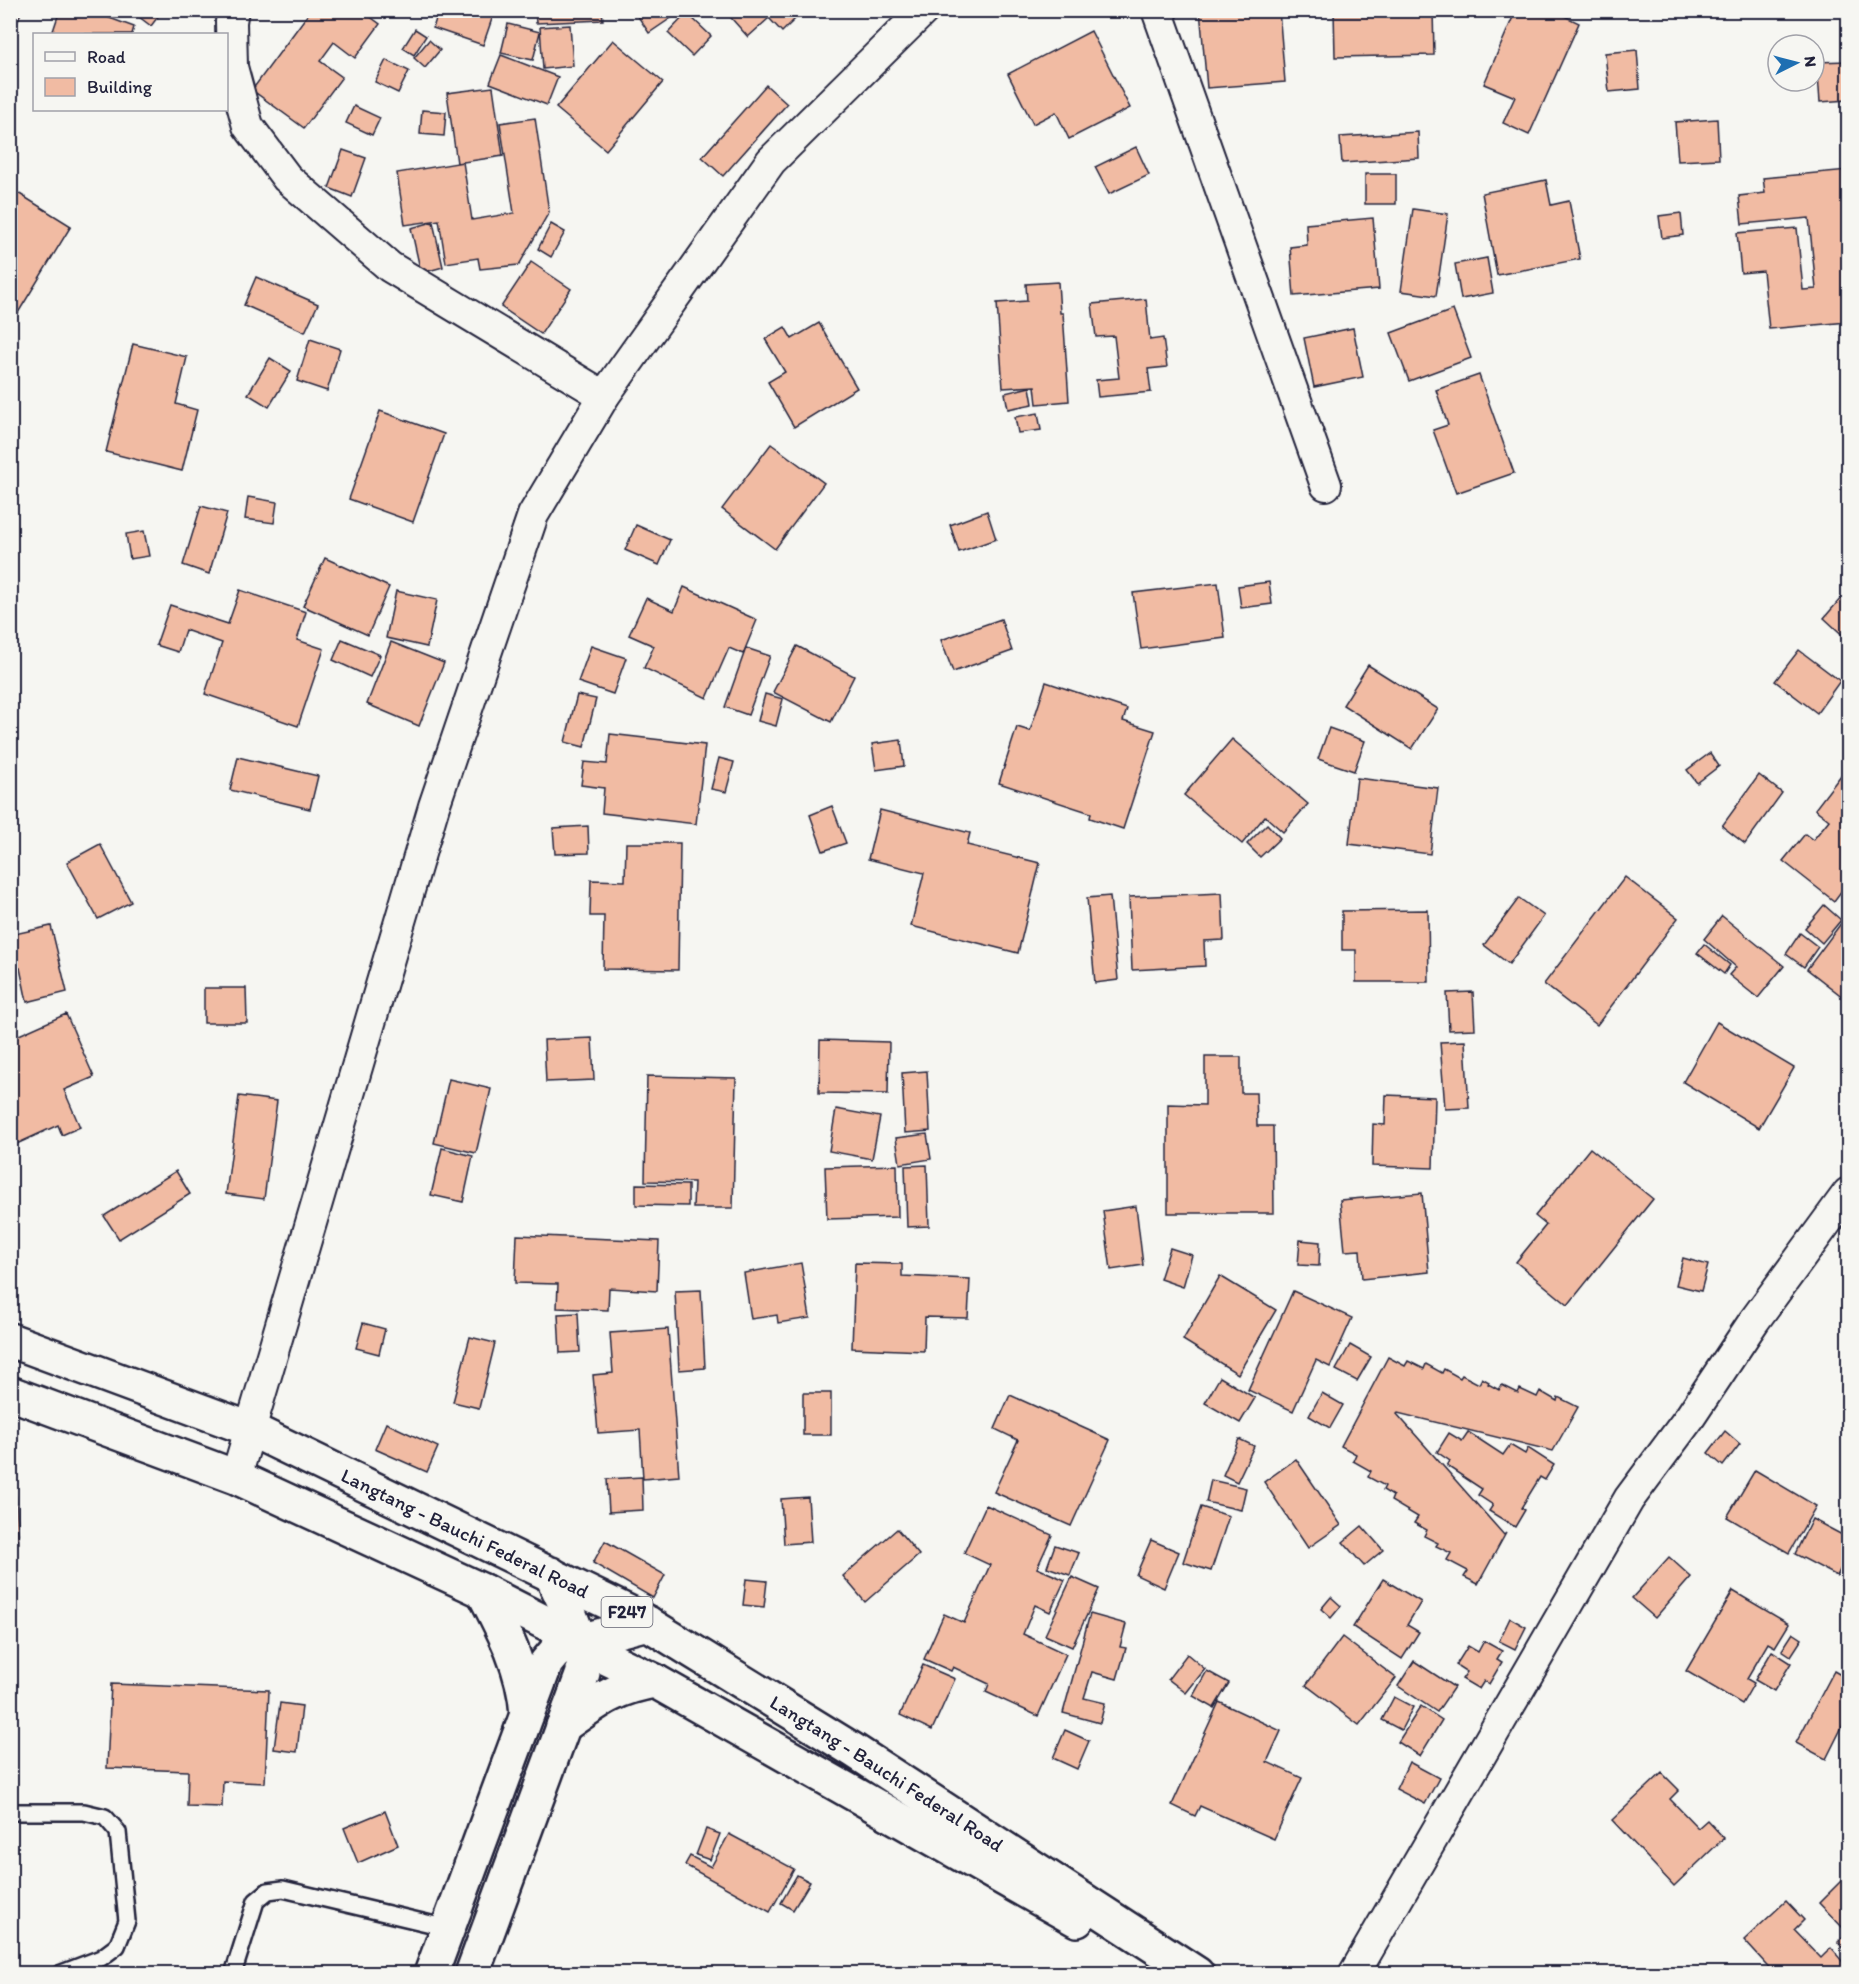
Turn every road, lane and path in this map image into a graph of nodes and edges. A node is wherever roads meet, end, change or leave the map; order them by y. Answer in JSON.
{"nodes":[{"id":1,"x":233,"y":10,"type":"edge"},
{"id":2,"x":924,"y":10,"type":"edge"},
{"id":3,"x":1157,"y":10,"type":"edge"},
{"id":4,"x":604,"y":396,"type":"junction"},
{"id":5,"x":1326,"y":485,"type":"dead end"},
{"id":6,"x":1848,"y":1193,"type":"edge"},
{"id":7,"x":10,"y":1340,"type":"edge"},
{"id":8,"x":10,"y":1393,"type":"edge"},
{"id":9,"x":250,"y":1429,"type":"junction"},
{"id":10,"x":236,"y":1477,"type":"junction"},
{"id":11,"x":551,"y":1574,"type":"junction"},
{"id":12,"x":483,"y":1591,"type":"junction"},
{"id":13,"x":648,"y":1623,"type":"junction"},
{"id":14,"x":579,"y":1640,"type":"junction"},
{"id":15,"x":655,"y":1681,"type":"junction"},
{"id":16,"x":527,"y":1714,"type":"junction"},
{"id":17,"x":563,"y":1726,"type":"junction"},
{"id":18,"x":10,"y":1812,"type":"edge"},
{"id":19,"x":448,"y":1928,"type":"junction"},
{"id":20,"x":59,"y":1974,"type":"edge"},
{"id":21,"x":233,"y":1974,"type":"edge"},
{"id":22,"x":431,"y":1974,"type":"edge"},
{"id":23,"x":472,"y":1974,"type":"edge"},
{"id":24,"x":1172,"y":1974,"type":"edge"},
{"id":25,"x":1197,"y":1974,"type":"edge"},
{"id":26,"x":1354,"y":1974,"type":"edge"}],
"edges":[{"from":1,"to":4,"type":"street"},
{"from":2,"to":4,"type":"street"},
{"from":3,"to":5,"type":"street"},
{"from":4,"to":9,"type":"street"},
{"from":6,"to":26,"type":"street"},
{"from":7,"to":9,"type":"main road","name":"Langtang - Bauchi Federal Road","number":"F247"},
{"from":8,"to":10,"type":"main road","name":"Langtang - Bauchi Federal Road","number":"F247"},
{"from":9,"to":10,"type":"street"},
{"from":9,"to":11,"type":"main road","name":"Langtang - Bauchi Federal Road","number":"F247"},
{"from":10,"to":12,"type":"main road","name":"Langtang - Bauchi Federal Road","number":"F247"},
{"from":11,"to":13,"type":"main road","name":"Langtang - Bauchi Federal Road","number":"F247"},
{"from":11,"to":14,"type":"main road"},
{"from":12,"to":14,"type":"main road","name":"Langtang - Bauchi Federal Road","number":"F247"},
{"from":12,"to":16,"type":"main road"},
{"from":13,"to":14,"type":"main road"},
{"from":13,"to":25,"type":"main road","name":"Langtang - Bauchi Federal Road","number":"F247"},
{"from":14,"to":15,"type":"main road","name":"Langtang - Bauchi Federal Road","number":"F247"},
{"from":14,"to":16,"type":"main road"},
{"from":14,"to":17,"type":"main road"},
{"from":15,"to":17,"type":"main road"},
{"from":15,"to":24,"type":"main road","name":"Langtang - Bauchi Federal Road","number":"F247"},
{"from":16,"to":19,"type":"main road"},
{"from":17,"to":23,"type":"main road"},
{"from":18,"to":20,"type":"lane"},
{"from":19,"to":21,"type":"lane"},
{"from":19,"to":22,"type":"main road"}]}
